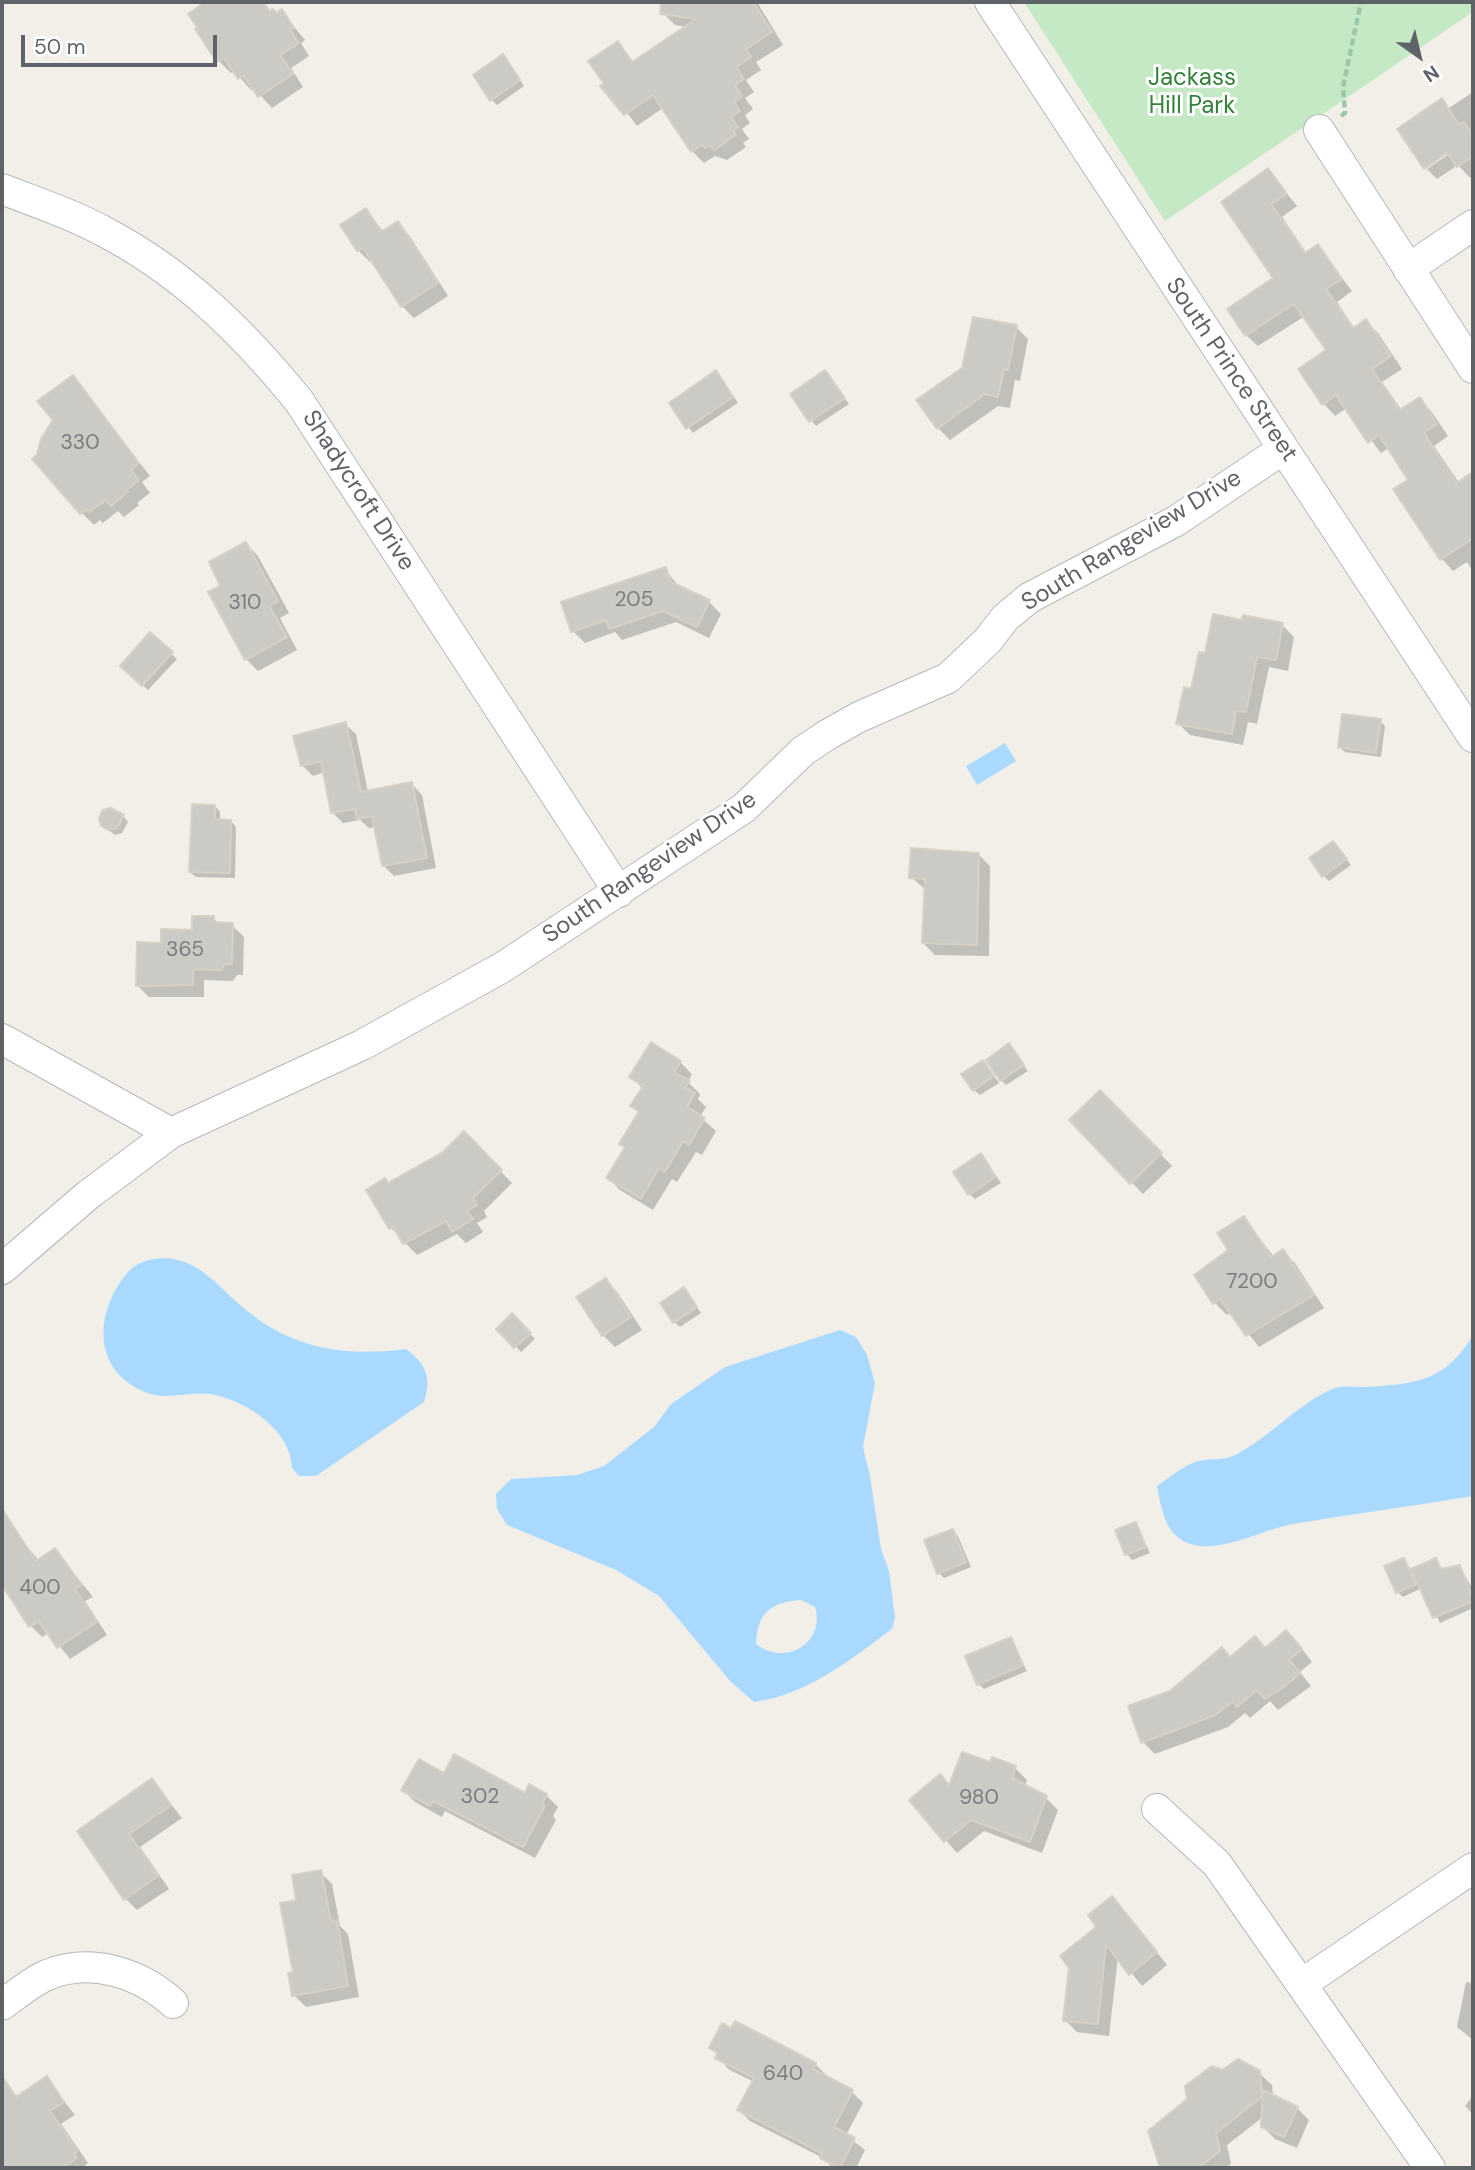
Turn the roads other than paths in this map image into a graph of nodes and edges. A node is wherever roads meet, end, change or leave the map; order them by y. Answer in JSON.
{"nodes":[{"id":1,"x":990,"y":2,"type":"edge"},
{"id":2,"x":1319,"y":130,"type":"road end"},
{"id":3,"x":2,"y":189,"type":"edge"},
{"id":4,"x":1473,"y":225,"type":"edge"},
{"id":5,"x":1408,"y":269,"type":"junction"},
{"id":6,"x":1473,"y":368,"type":"edge"},
{"id":7,"x":1283,"y":449,"type":"junction"},
{"id":8,"x":1473,"y":737,"type":"edge"},
{"id":9,"x":620,"y":892,"type":"junction"},
{"id":10,"x":2,"y":1039,"type":"edge"},
{"id":11,"x":171,"y":1133,"type":"junction"},
{"id":12,"x":2,"y":1269,"type":"edge"},
{"id":13,"x":1157,"y":1810,"type":"dead end"},
{"id":14,"x":1473,"y":1868,"type":"edge"},
{"id":15,"x":1303,"y":1983,"type":"junction"},
{"id":16,"x":173,"y":2003,"type":"dead end"},
{"id":17,"x":2,"y":2005,"type":"edge"},
{"id":18,"x":1430,"y":2168,"type":"edge"}],
"edges":[{"from":1,"to":7,"type":"street","name":"South Prince Street"},
{"from":2,"to":5,"type":"street"},
{"from":3,"to":9,"type":"street","name":"Shadycroft Drive"},
{"from":4,"to":5,"type":"street"},
{"from":5,"to":6,"type":"street"},
{"from":7,"to":8,"type":"street","name":"South Prince Street"},
{"from":7,"to":9,"type":"street","name":"South Rangeview Drive"},
{"from":9,"to":11,"type":"street","name":"South Rangeview Drive"},
{"from":10,"to":11,"type":"street"},
{"from":11,"to":12,"type":"street","name":"South Rangeview Drive"},
{"from":13,"to":15,"type":"street"},
{"from":14,"to":15,"type":"street"},
{"from":15,"to":18,"type":"street"},
{"from":16,"to":17,"type":"street"}]}
